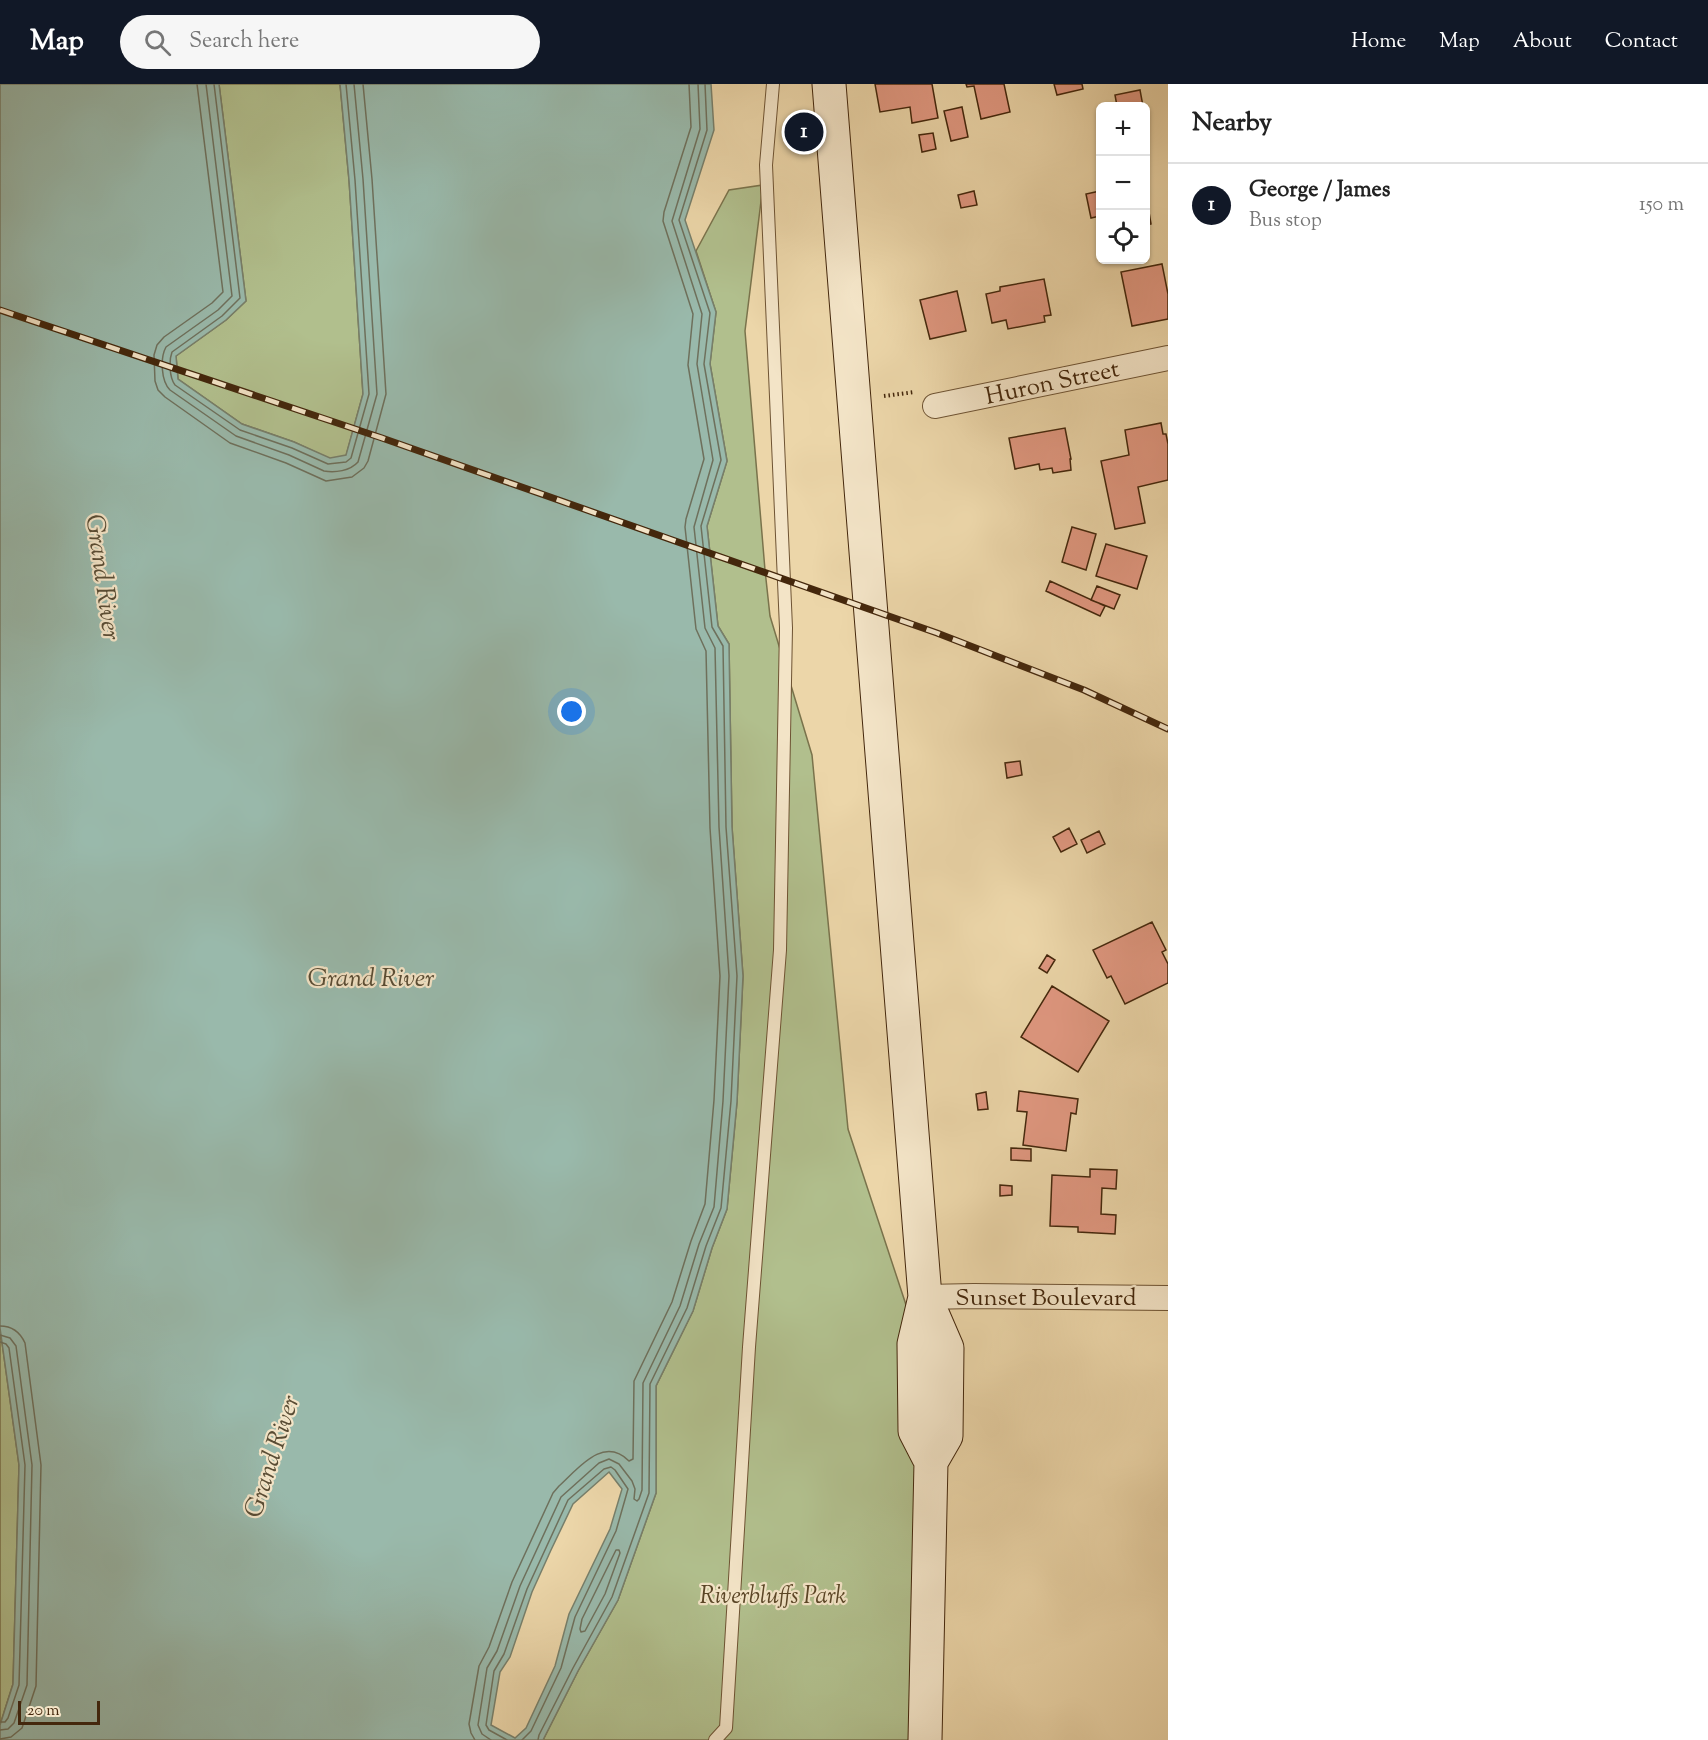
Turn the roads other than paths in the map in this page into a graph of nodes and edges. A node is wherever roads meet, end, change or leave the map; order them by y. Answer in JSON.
{"nodes":[{"id":1,"x":773,"y":84,"type":"edge"},
{"id":2,"x":829,"y":84,"type":"edge"},
{"id":3,"x":1168,"y":358,"type":"edge"},
{"id":4,"x":928,"y":399,"type":"road end"},
{"id":5,"x":925,"y":1298,"type":"junction"},
{"id":6,"x":1168,"y":1298,"type":"edge"},
{"id":7,"x":715,"y":1740,"type":"edge"},
{"id":8,"x":926,"y":1740,"type":"edge"}],
"edges":[{"from":1,"to":7,"type":"lane"},
{"from":2,"to":5,"type":"main road"},
{"from":3,"to":4,"type":"street","name":"Huron Street"},
{"from":5,"to":6,"type":"street","name":"Sunset Boulevard"},
{"from":5,"to":8,"type":"main road"}]}
